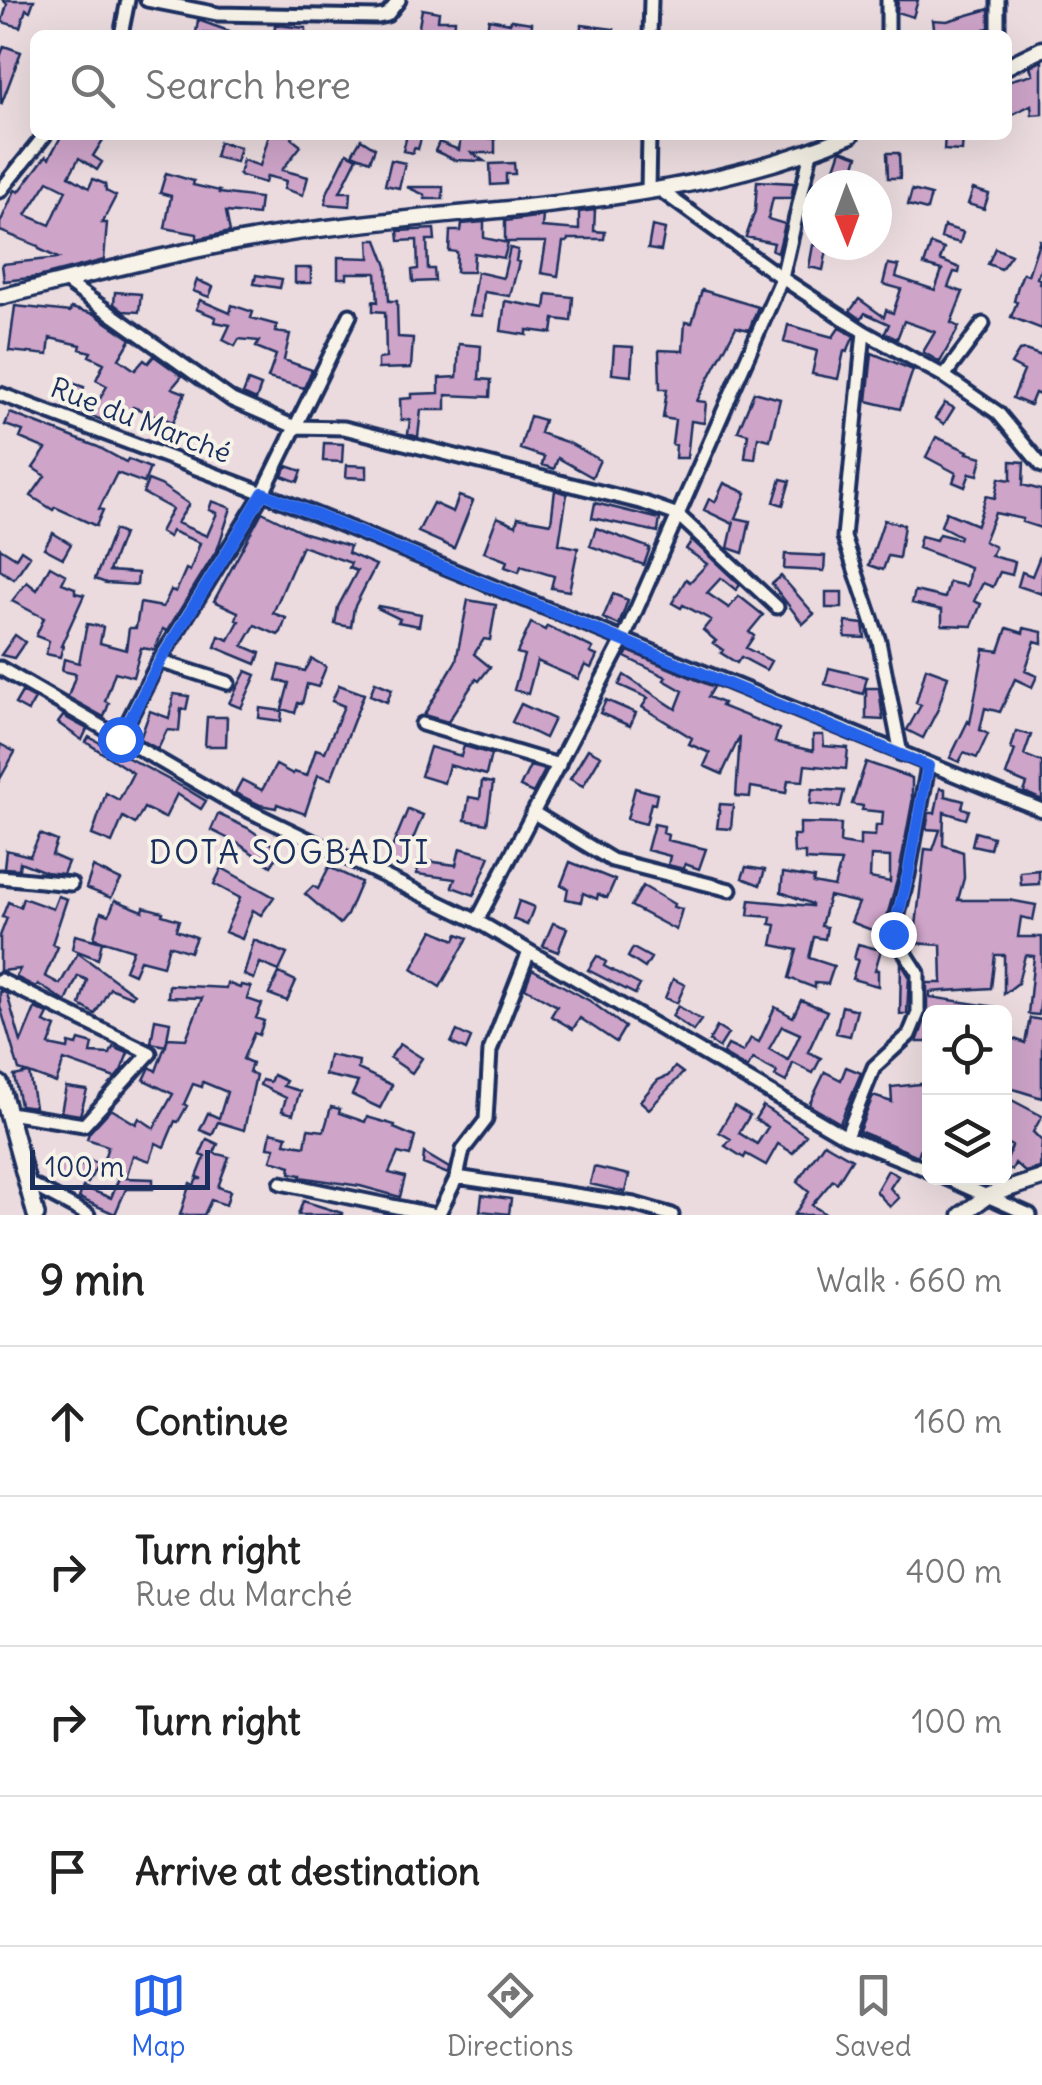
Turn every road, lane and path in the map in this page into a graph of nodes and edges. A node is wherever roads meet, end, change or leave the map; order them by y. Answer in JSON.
{"nodes":[{"id":1,"x":128,"y":0,"type":"edge"},
{"id":2,"x":146,"y":0,"type":"edge"},
{"id":3,"x":398,"y":0,"type":"edge"},
{"id":4,"x":651,"y":0,"type":"edge"},
{"id":5,"x":888,"y":0,"type":"edge"},
{"id":6,"x":998,"y":0,"type":"edge"},
{"id":7,"x":122,"y":30,"type":"edge"},
{"id":8,"x":650,"y":30,"type":"edge"},
{"id":9,"x":888,"y":30,"type":"edge"},
{"id":10,"x":998,"y":30,"type":"edge"},
{"id":11,"x":1042,"y":49,"type":"edge"},
{"id":12,"x":1012,"y":64,"type":"edge"},
{"id":13,"x":41,"y":140,"type":"edge"},
{"id":14,"x":649,"y":140,"type":"edge"},
{"id":15,"x":839,"y":140,"type":"edge"},
{"id":16,"x":811,"y":152,"type":"junction"},
{"id":17,"x":654,"y":190,"type":"junction"},
{"id":18,"x":0,"y":192,"type":"edge"},
{"id":19,"x":782,"y":278,"type":"junction"},
{"id":20,"x":64,"y":281,"type":"junction"},
{"id":21,"x":0,"y":297,"type":"edge"},
{"id":22,"x":350,"y":315,"type":"dead end"},
{"id":23,"x":983,"y":324,"type":"dead end"},
{"id":24,"x":864,"y":332,"type":"junction"},
{"id":25,"x":944,"y":376,"type":"junction"},
{"id":26,"x":0,"y":394,"type":"edge"},
{"id":27,"x":295,"y":428,"type":"junction"},
{"id":28,"x":1042,"y":466,"type":"edge"},
{"id":29,"x":263,"y":493,"type":"junction"},
{"id":30,"x":678,"y":514,"type":"junction"},
{"id":31,"x":777,"y":608,"type":"dead end"},
{"id":32,"x":623,"y":640,"type":"junction"},
{"id":33,"x":160,"y":661,"type":"junction"},
{"id":34,"x":0,"y":668,"type":"edge"},
{"id":35,"x":228,"y":683,"type":"dead end"},
{"id":36,"x":422,"y":724,"type":"dead end"},
{"id":37,"x":120,"y":739,"type":"junction"},
{"id":38,"x":901,"y":754,"type":"junction"},
{"id":39,"x":559,"y":766,"type":"junction"},
{"id":40,"x":928,"y":766,"type":"junction"},
{"id":41,"x":1042,"y":810,"type":"edge"},
{"id":42,"x":534,"y":813,"type":"junction"},
{"id":43,"x":0,"y":878,"type":"edge"},
{"id":44,"x":72,"y":884,"type":"dead end"},
{"id":45,"x":730,"y":890,"type":"dead end"},
{"id":46,"x":476,"y":921,"type":"junction"},
{"id":47,"x":528,"y":954,"type":"junction"},
{"id":48,"x":0,"y":980,"type":"edge"},
{"id":49,"x":0,"y":1085,"type":"edge"},
{"id":50,"x":9,"y":1113,"type":"junction"},
{"id":51,"x":846,"y":1137,"type":"junction"},
{"id":52,"x":922,"y":1168,"type":"edge"},
{"id":53,"x":456,"y":1178,"type":"junction"},
{"id":54,"x":1042,"y":1178,"type":"edge"},
{"id":55,"x":28,"y":1183,"type":"junction"},
{"id":56,"x":280,"y":1183,"type":"dead end"},
{"id":57,"x":965,"y":1185,"type":"edge"},
{"id":58,"x":989,"y":1194,"type":"junction"},
{"id":59,"x":36,"y":1215,"type":"edge"},
{"id":60,"x":88,"y":1215,"type":"edge"},
{"id":61,"x":436,"y":1215,"type":"edge"},
{"id":62,"x":672,"y":1215,"type":"edge"},
{"id":63,"x":961,"y":1215,"type":"edge"},
{"id":64,"x":1030,"y":1215,"type":"edge"}],
"edges":[{"from":1,"to":7,"type":"street"},
{"from":2,"to":3,"type":"street"},
{"from":4,"to":8,"type":"street"},
{"from":5,"to":9,"type":"street"},
{"from":6,"to":10,"type":"street"},
{"from":11,"to":12,"type":"street"},
{"from":13,"to":18,"type":"street"},
{"from":14,"to":17,"type":"street"},
{"from":15,"to":16,"type":"street"},
{"from":16,"to":17,"type":"street"},
{"from":16,"to":19,"type":"street"},
{"from":17,"to":19,"type":"street"},
{"from":17,"to":20,"type":"street"},
{"from":19,"to":24,"type":"street"},
{"from":19,"to":30,"type":"street"},
{"from":20,"to":21,"type":"street"},
{"from":20,"to":27,"type":"street"},
{"from":22,"to":27,"type":"street"},
{"from":23,"to":25,"type":"street"},
{"from":24,"to":25,"type":"street"},
{"from":24,"to":38,"type":"street"},
{"from":25,"to":28,"type":"street"},
{"from":26,"to":29,"type":"street","name":"Rue du Marché"},
{"from":27,"to":29,"type":"street"},
{"from":27,"to":30,"type":"street"},
{"from":29,"to":32,"type":"street","name":"Rue du Marché"},
{"from":29,"to":33,"type":"street"},
{"from":30,"to":31,"type":"street"},
{"from":30,"to":32,"type":"street"},
{"from":32,"to":38,"type":"street","name":"Rue du Marché"},
{"from":32,"to":39,"type":"street"},
{"from":33,"to":35,"type":"street"},
{"from":33,"to":37,"type":"street"},
{"from":34,"to":37,"type":"street"},
{"from":36,"to":39,"type":"street"},
{"from":37,"to":46,"type":"street"},
{"from":38,"to":40,"type":"street","name":"Rue du Marché"},
{"from":39,"to":42,"type":"street"},
{"from":40,"to":41,"type":"street","name":"Rue du Marché"},
{"from":40,"to":51,"type":"street"},
{"from":42,"to":45,"type":"street"},
{"from":42,"to":46,"type":"street"},
{"from":43,"to":44,"type":"street"},
{"from":46,"to":47,"type":"street"},
{"from":47,"to":51,"type":"street"},
{"from":47,"to":53,"type":"street"},
{"from":48,"to":50,"type":"street"},
{"from":49,"to":50,"type":"main road"},
{"from":50,"to":55,"type":"main road"},
{"from":51,"to":52,"type":"street"},
{"from":53,"to":61,"type":"street"},
{"from":53,"to":62,"type":"street"},
{"from":54,"to":58,"type":"street"},
{"from":55,"to":59,"type":"main road"},
{"from":55,"to":60,"type":"street"},
{"from":56,"to":61,"type":"street"},
{"from":57,"to":58,"type":"street"},
{"from":58,"to":63,"type":"street"},
{"from":58,"to":64,"type":"street"}]}
